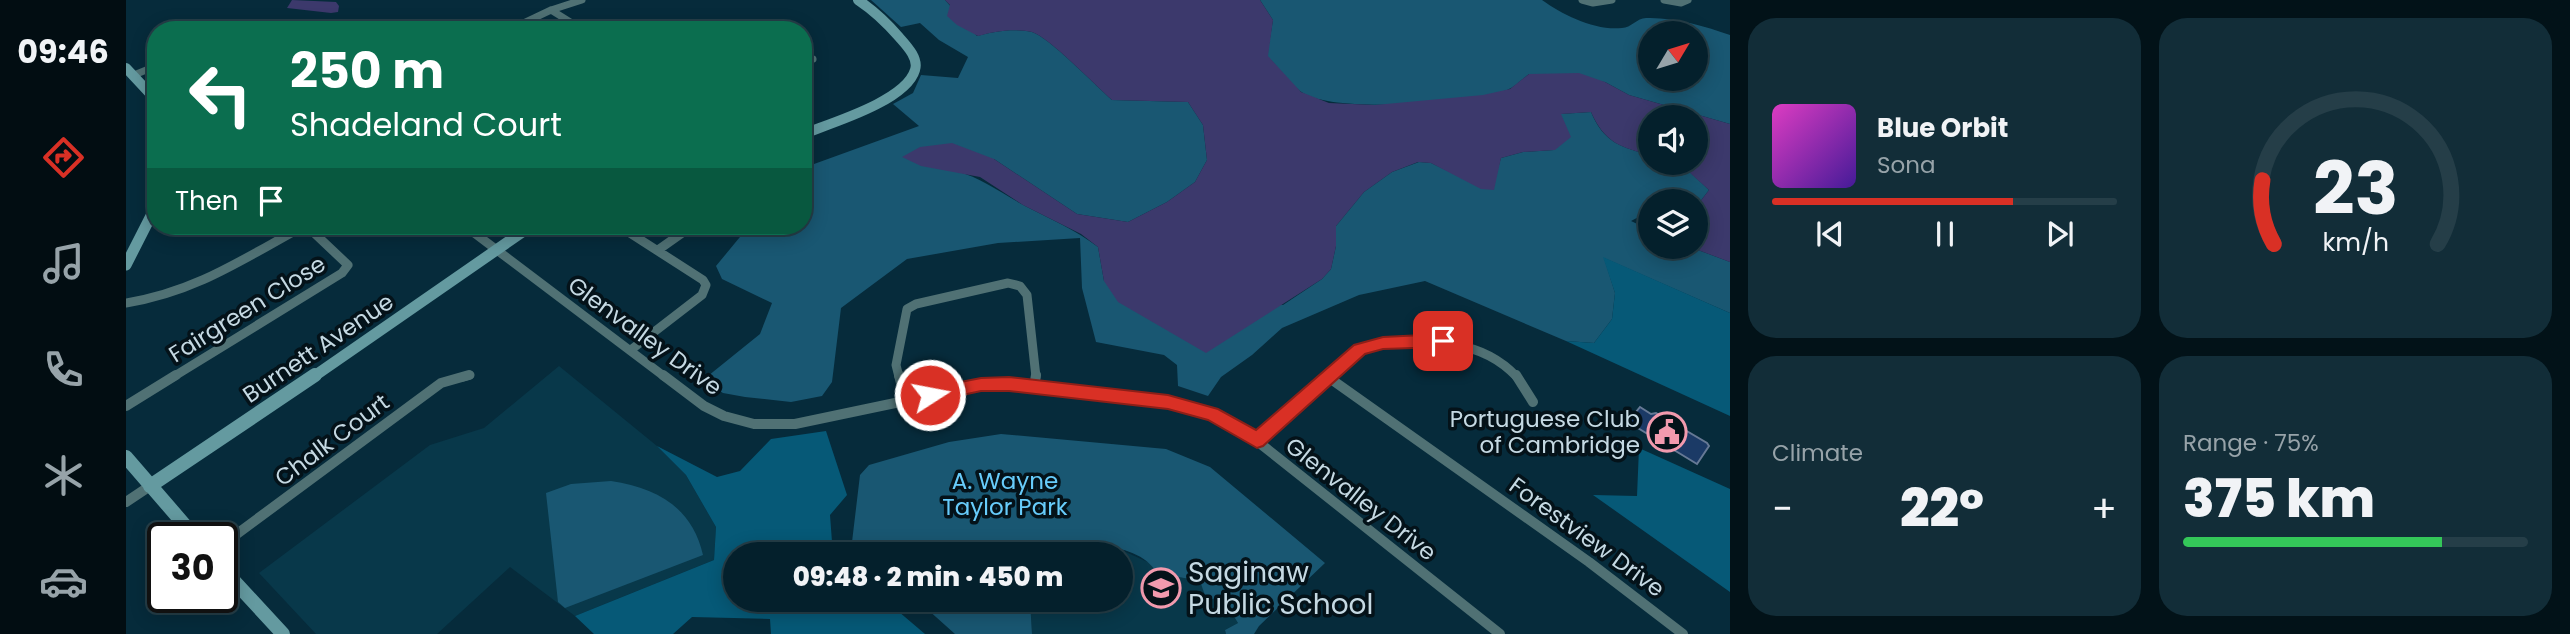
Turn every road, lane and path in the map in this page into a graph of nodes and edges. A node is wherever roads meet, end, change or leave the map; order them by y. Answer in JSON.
{"nodes":[{"id":1,"x":582,"y":0,"type":"edge"},
{"id":2,"x":858,"y":0,"type":"edge"},
{"id":3,"x":1582,"y":0,"type":"edge"},
{"id":4,"x":1612,"y":0,"type":"edge"},
{"id":5,"x":1664,"y":0,"type":"edge"},
{"id":6,"x":1688,"y":0,"type":"edge"},
{"id":7,"x":551,"y":10,"type":"junction"},
{"id":8,"x":528,"y":21,"type":"edge"},
{"id":9,"x":569,"y":21,"type":"edge"},
{"id":10,"x":130,"y":71,"type":"edge"},
{"id":11,"x":147,"y":90,"type":"edge"},
{"id":12,"x":812,"y":130,"type":"edge"},
{"id":13,"x":147,"y":220,"type":"edge"},
{"id":14,"x":287,"y":235,"type":"edge"},
{"id":15,"x":316,"y":235,"type":"edge"},
{"id":16,"x":477,"y":235,"type":"edge"},
{"id":17,"x":518,"y":235,"type":"edge"},
{"id":18,"x":634,"y":235,"type":"edge"},
{"id":19,"x":679,"y":235,"type":"edge"},
{"id":20,"x":132,"y":243,"type":"edge"},
{"id":21,"x":496,"y":250,"type":"junction"},
{"id":22,"x":658,"y":250,"type":"junction"},
{"id":23,"x":126,"y":265,"type":"edge"},
{"id":24,"x":126,"y":303,"type":"edge"},
{"id":25,"x":632,"y":349,"type":"junction"},
{"id":26,"x":470,"y":375,"type":"dead end"},
{"id":27,"x":1328,"y":377,"type":"junction"},
{"id":28,"x":1034,"y":387,"type":"junction"},
{"id":29,"x":905,"y":400,"type":"junction"},
{"id":30,"x":1533,"y":402,"type":"dead end"},
{"id":31,"x":126,"y":406,"type":"edge"},
{"id":32,"x":1257,"y":441,"type":"junction"},
{"id":33,"x":126,"y":457,"type":"edge"},
{"id":34,"x":149,"y":486,"type":"junction"},
{"id":35,"x":126,"y":502,"type":"edge"},
{"id":36,"x":181,"y":522,"type":"edge"},
{"id":37,"x":238,"y":533,"type":"edge"},
{"id":38,"x":238,"y":587,"type":"edge"},
{"id":39,"x":274,"y":631,"type":"edge"},
{"id":40,"x":1500,"y":634,"type":"edge"},
{"id":41,"x":1683,"y":634,"type":"edge"}],
"edges":[{"from":1,"to":7,"type":"street"},
{"from":2,"to":12,"type":"street"},
{"from":3,"to":4,"type":"street"},
{"from":5,"to":6,"type":"street"},
{"from":7,"to":8,"type":"street"},
{"from":7,"to":9,"type":"street"},
{"from":10,"to":11,"type":"street"},
{"from":13,"to":20,"type":"street"},
{"from":14,"to":24,"type":"street","name":"Fairgreen Close"},
{"from":15,"to":31,"type":"street","name":"Fairgreen Close"},
{"from":16,"to":21,"type":"street","name":"Glenvalley Drive"},
{"from":17,"to":21,"type":"street","name":"Burnett Avenue"},
{"from":18,"to":22,"type":"street"},
{"from":19,"to":22,"type":"street"},
{"from":20,"to":23,"type":"street"},
{"from":21,"to":25,"type":"street","name":"Glenvalley Drive"},
{"from":21,"to":34,"type":"street","name":"Burnett Avenue"},
{"from":22,"to":25,"type":"street"},
{"from":25,"to":29,"type":"street","name":"Glenvalley Drive"},
{"from":26,"to":37,"type":"street","name":"Chalk Court"},
{"from":27,"to":30,"type":"street"},
{"from":27,"to":32,"type":"street"},
{"from":27,"to":41,"type":"street","name":"Forestview Drive"},
{"from":28,"to":29,"type":"street","name":"Glenvalley Drive"},
{"from":28,"to":29,"type":"street"},
{"from":28,"to":32,"type":"street","name":"Glenvalley Drive"},
{"from":32,"to":40,"type":"street","name":"Glenvalley Drive"},
{"from":33,"to":34,"type":"street"},
{"from":34,"to":35,"type":"street","name":"Burnett Avenue"},
{"from":34,"to":36,"type":"street"},
{"from":38,"to":39,"type":"street"}]}
